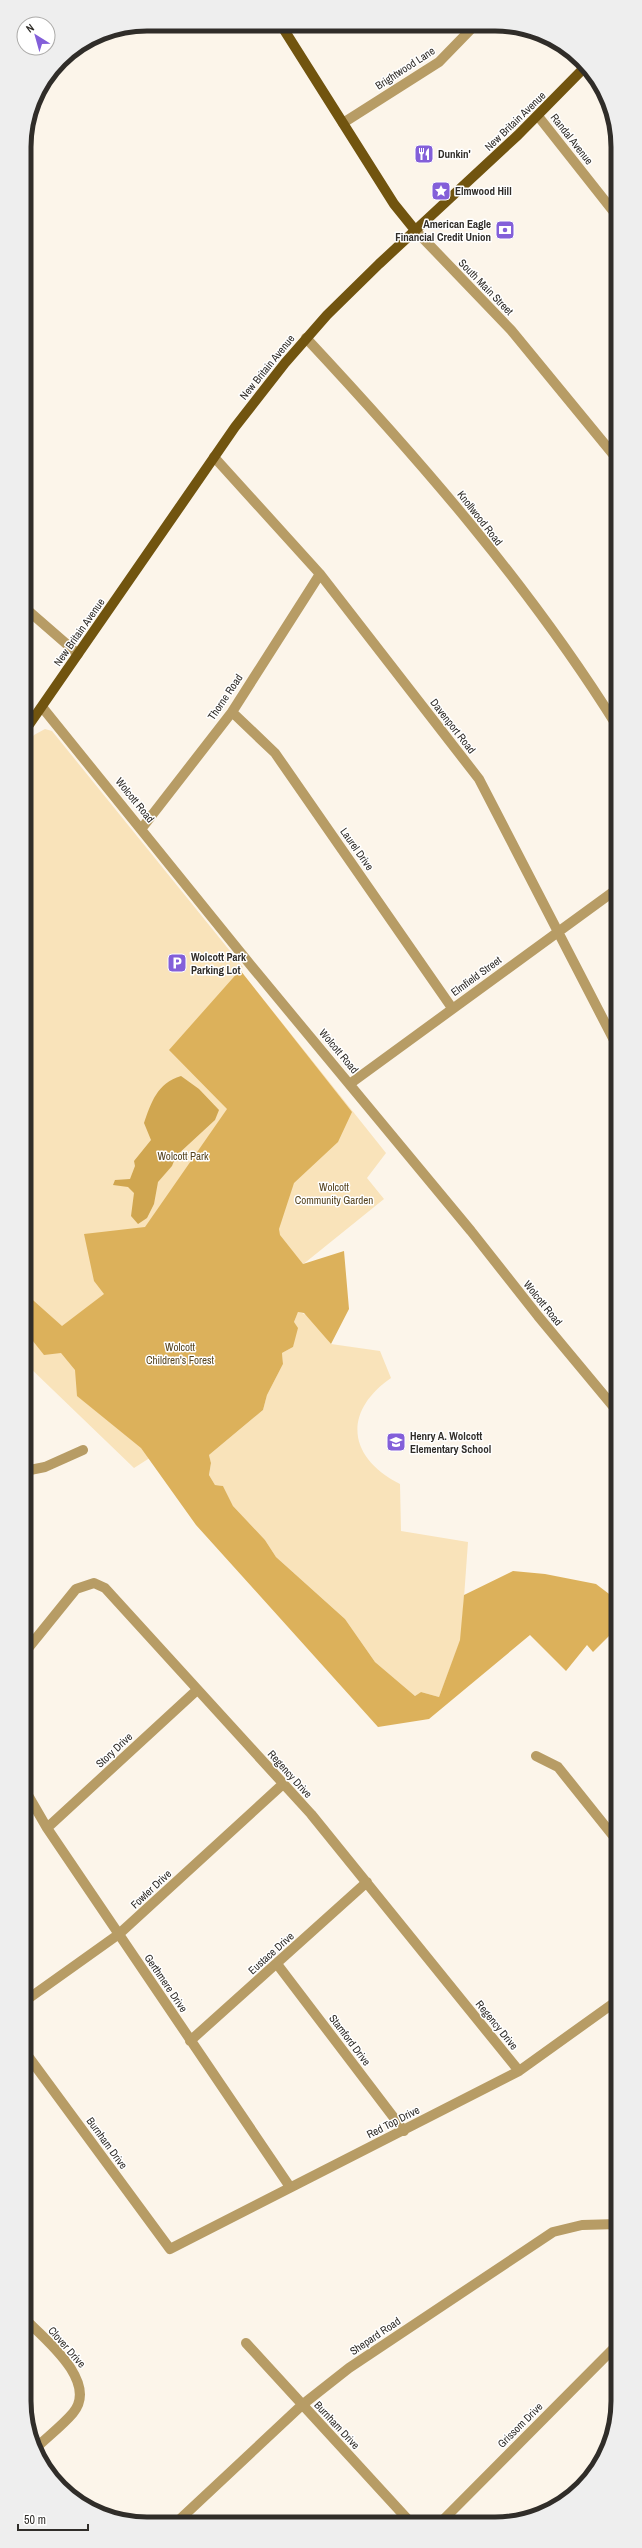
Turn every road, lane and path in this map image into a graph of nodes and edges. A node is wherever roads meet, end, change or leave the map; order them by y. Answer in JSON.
{"nodes":[{"id":1,"x":286,"y":31,"type":"edge"},
{"id":2,"x":469,"y":31,"type":"edge"},
{"id":3,"x":582,"y":70,"type":"edge"},
{"id":4,"x":538,"y":116,"type":"junction"},
{"id":5,"x":343,"y":123,"type":"junction"},
{"id":6,"x":611,"y":208,"type":"edge"},
{"id":7,"x":415,"y":230,"type":"junction"},
{"id":8,"x":306,"y":338,"type":"junction"},
{"id":9,"x":611,"y":452,"type":"edge"},
{"id":10,"x":214,"y":457,"type":"junction"},
{"id":11,"x":320,"y":574,"type":"junction"},
{"id":12,"x":31,"y":613,"type":"edge"},
{"id":13,"x":78,"y":654,"type":"junction"},
{"id":14,"x":42,"y":707,"type":"junction"},
{"id":15,"x":232,"y":712,"type":"junction"},
{"id":16,"x":611,"y":717,"type":"edge"},
{"id":17,"x":31,"y":722,"type":"edge"},
{"id":18,"x":142,"y":828,"type":"junction"},
{"id":19,"x":611,"y":893,"type":"edge"},
{"id":20,"x":557,"y":931,"type":"junction"},
{"id":21,"x":452,"y":1008,"type":"junction"},
{"id":22,"x":611,"y":1034,"type":"edge"},
{"id":23,"x":351,"y":1083,"type":"junction"},
{"id":24,"x":611,"y":1404,"type":"edge"},
{"id":25,"x":83,"y":1450,"type":"dead end"},
{"id":26,"x":31,"y":1470,"type":"edge"},
{"id":27,"x":31,"y":1645,"type":"edge"},
{"id":28,"x":197,"y":1690,"type":"junction"},
{"id":29,"x":536,"y":1756,"type":"dead end"},
{"id":30,"x":283,"y":1784,"type":"junction"},
{"id":31,"x":31,"y":1800,"type":"edge"},
{"id":32,"x":47,"y":1828,"type":"junction"},
{"id":33,"x":611,"y":1833,"type":"edge"},
{"id":34,"x":367,"y":1882,"type":"junction"},
{"id":35,"x":119,"y":1934,"type":"junction"},
{"id":36,"x":277,"y":1964,"type":"junction"},
{"id":37,"x":31,"y":1997,"type":"edge"},
{"id":38,"x":611,"y":2005,"type":"edge"},
{"id":39,"x":190,"y":2041,"type":"junction"},
{"id":40,"x":31,"y":2060,"type":"edge"},
{"id":41,"x":519,"y":2072,"type":"junction"},
{"id":42,"x":404,"y":2131,"type":"junction"},
{"id":43,"x":290,"y":2187,"type":"junction"},
{"id":44,"x":611,"y":2224,"type":"edge"},
{"id":45,"x":170,"y":2249,"type":"joint"},
{"id":46,"x":31,"y":2325,"type":"edge"},
{"id":47,"x":246,"y":2343,"type":"dead end"},
{"id":48,"x":611,"y":2351,"type":"edge"},
{"id":49,"x":302,"y":2405,"type":"junction"},
{"id":50,"x":40,"y":2444,"type":"edge"},
{"id":51,"x":182,"y":2517,"type":"edge"},
{"id":52,"x":405,"y":2517,"type":"edge"},
{"id":53,"x":446,"y":2517,"type":"edge"}],
"edges":[{"from":1,"to":5,"type":"main road","name":"South Main Street"},
{"from":2,"to":5,"type":"street","name":"Brightwood Lane"},
{"from":3,"to":4,"type":"main road","name":"New Britain Avenue"},
{"from":4,"to":6,"type":"street","name":"Randal Avenue"},
{"from":4,"to":7,"type":"main road","name":"New Britain Avenue"},
{"from":5,"to":7,"type":"main road","name":"South Main Street"},
{"from":7,"to":8,"type":"main road","name":"New Britain Avenue"},
{"from":7,"to":9,"type":"street","name":"South Main Street"},
{"from":8,"to":10,"type":"main road","name":"New Britain Avenue"},
{"from":8,"to":16,"type":"street","name":"Knollwood Road"},
{"from":10,"to":11,"type":"street","name":"Davenport Road"},
{"from":10,"to":13,"type":"main road","name":"New Britain Avenue"},
{"from":11,"to":15,"type":"street","name":"Thorne Road"},
{"from":11,"to":20,"type":"street","name":"Davenport Road"},
{"from":12,"to":13,"type":"street"},
{"from":13,"to":14,"type":"main road","name":"New Britain Avenue"},
{"from":14,"to":17,"type":"main road","name":"New Britain Avenue"},
{"from":14,"to":18,"type":"street","name":"Wolcott Road"},
{"from":15,"to":18,"type":"street","name":"Thorne Road"},
{"from":15,"to":21,"type":"street","name":"Laurel Drive"},
{"from":18,"to":23,"type":"street","name":"Wolcott Road"},
{"from":19,"to":20,"type":"street","name":"Elmfield Street"},
{"from":20,"to":21,"type":"street","name":"Elmfield Street"},
{"from":20,"to":22,"type":"street","name":"Davenport Road"},
{"from":21,"to":23,"type":"street","name":"Elmfield Street"},
{"from":23,"to":24,"type":"street","name":"Wolcott Road"},
{"from":25,"to":26,"type":"street"},
{"from":27,"to":28,"type":"street","name":"Regency Drive"},
{"from":28,"to":30,"type":"street","name":"Regency Drive"},
{"from":28,"to":32,"type":"street","name":"Story Drive"},
{"from":29,"to":33,"type":"street"},
{"from":30,"to":34,"type":"street","name":"Regency Drive"},
{"from":30,"to":35,"type":"street","name":"Fowler Drive"},
{"from":31,"to":32,"type":"street","name":"Gerthmere Drive"},
{"from":32,"to":35,"type":"street","name":"Gerthmere Drive"},
{"from":34,"to":36,"type":"street","name":"Eustace Drive"},
{"from":34,"to":41,"type":"street","name":"Regency Drive"},
{"from":35,"to":37,"type":"street","name":"Fowler Drive"},
{"from":35,"to":39,"type":"street","name":"Gerthmere Drive"},
{"from":36,"to":39,"type":"street","name":"Eustace Drive"},
{"from":36,"to":42,"type":"street","name":"Stamford Drive"},
{"from":38,"to":41,"type":"street","name":"Red Top Drive"},
{"from":39,"to":43,"type":"street","name":"Gerthmere Drive"},
{"from":40,"to":45,"type":"street","name":"Burnham Drive"},
{"from":41,"to":42,"type":"street","name":"Red Top Drive"},
{"from":42,"to":43,"type":"street","name":"Red Top Drive"},
{"from":43,"to":45,"type":"street","name":"Red Top Drive"},
{"from":44,"to":49,"type":"street","name":"Shepard Road"},
{"from":46,"to":50,"type":"street","name":"Clover Drive"},
{"from":47,"to":49,"type":"street","name":"Burnham Drive"},
{"from":48,"to":53,"type":"street","name":"Grissom Drive"},
{"from":49,"to":51,"type":"street","name":"Shepard Road"},
{"from":49,"to":52,"type":"street","name":"Burnham Drive"}]}
